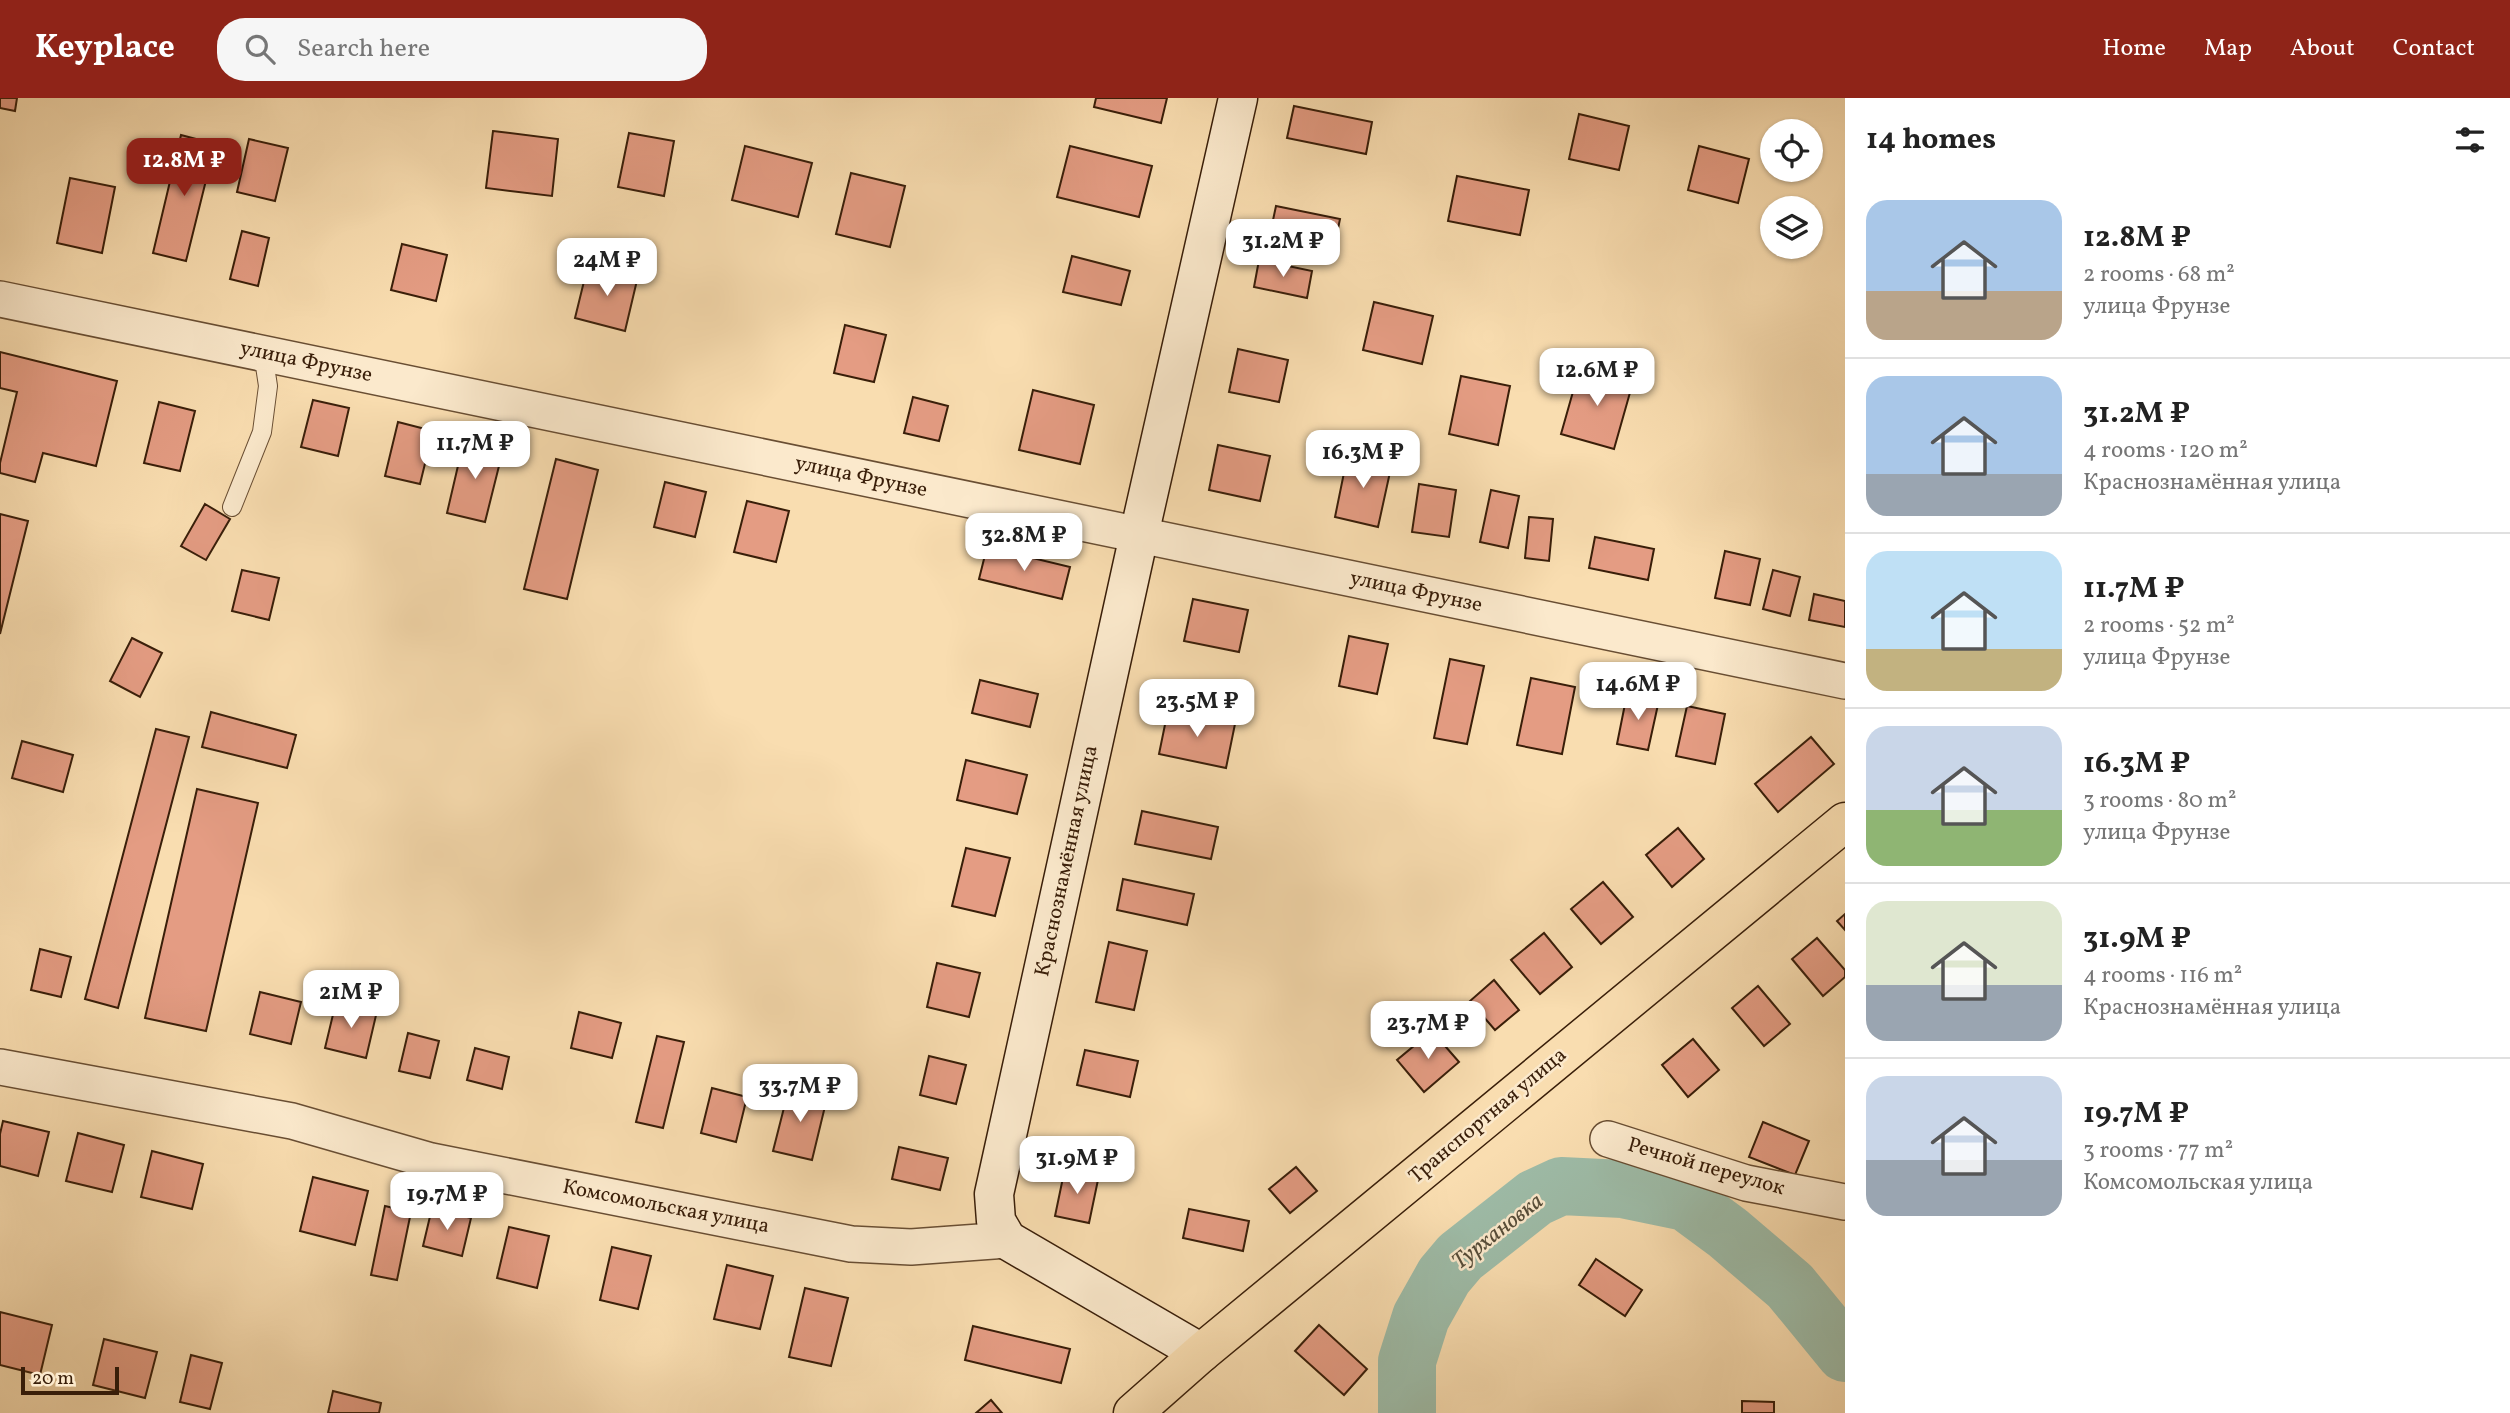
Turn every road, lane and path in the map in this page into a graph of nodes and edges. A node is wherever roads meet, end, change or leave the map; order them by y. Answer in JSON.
{"nodes":[{"id":1,"x":1238,"y":98,"type":"edge"},
{"id":2,"x":0,"y":299,"type":"edge"},
{"id":3,"x":263,"y":353,"type":"junction"},
{"id":4,"x":232,"y":507,"type":"dead end"},
{"id":5,"x":1139,"y":535,"type":"junction"},
{"id":6,"x":1845,"y":681,"type":"edge"},
{"id":7,"x":1845,"y":822,"type":"edge"},
{"id":8,"x":0,"y":1067,"type":"edge"},
{"id":9,"x":1608,"y":1139,"type":"dead end"},
{"id":10,"x":1845,"y":1202,"type":"edge"},
{"id":11,"x":1007,"y":1240,"type":"junction"},
{"id":12,"x":1201,"y":1353,"type":"junction"},
{"id":13,"x":1133,"y":1413,"type":"edge"}],
"edges":[{"from":1,"to":5,"type":"street","name":"Краснознамённая улица"},
{"from":2,"to":3,"type":"street","name":"улица Фрунзе"},
{"from":3,"to":4,"type":"lane"},
{"from":3,"to":5,"type":"street","name":"улица Фрунзе"},
{"from":5,"to":6,"type":"street","name":"улица Фрунзе"},
{"from":5,"to":11,"type":"street","name":"Краснознамённая улица"},
{"from":7,"to":12,"type":"main road","name":"Транспортная улица"},
{"from":8,"to":11,"type":"street","name":"Комсомольская улица"},
{"from":9,"to":10,"type":"street","name":"Речной переулок"},
{"from":11,"to":12,"type":"street"},
{"from":12,"to":13,"type":"main road","name":"Транспортная улица"}]}
